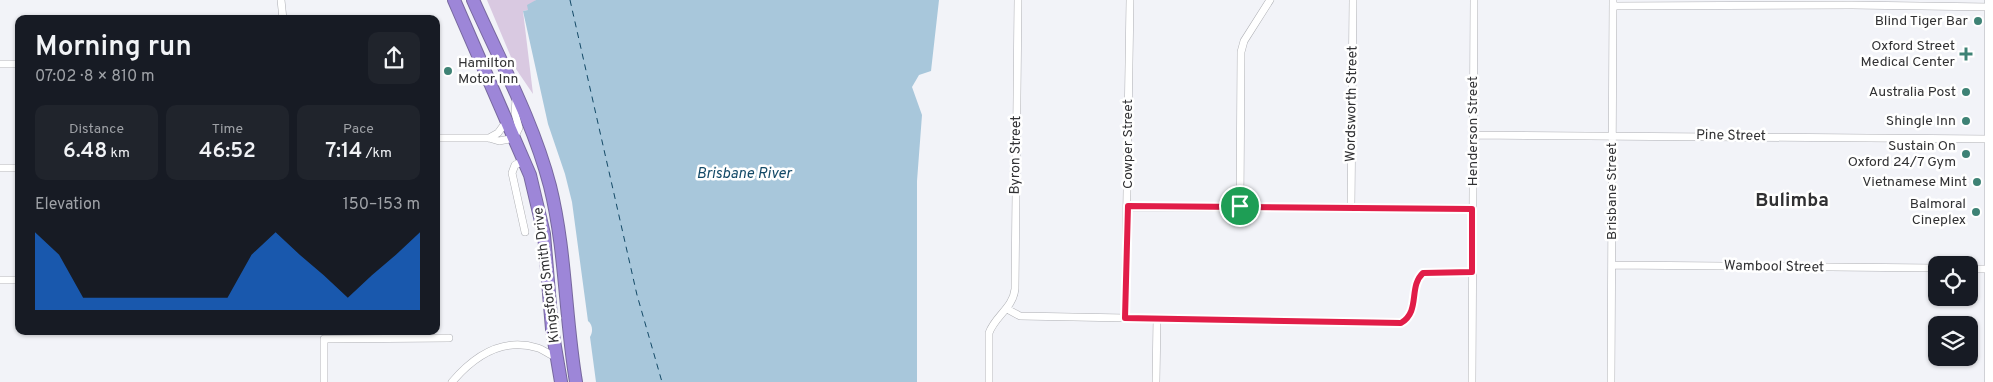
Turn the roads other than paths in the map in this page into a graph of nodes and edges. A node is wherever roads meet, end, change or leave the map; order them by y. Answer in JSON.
{"nodes":[{"id":1,"x":281,"y":0,"type":"edge"},
{"id":2,"x":454,"y":0,"type":"edge"},
{"id":3,"x":473,"y":0,"type":"edge"},
{"id":4,"x":1018,"y":0,"type":"edge"},
{"id":5,"x":1130,"y":0,"type":"edge"},
{"id":6,"x":1270,"y":0,"type":"edge"},
{"id":7,"x":1353,"y":0,"type":"edge"},
{"id":8,"x":1474,"y":0,"type":"edge"},
{"id":9,"x":1613,"y":3,"type":"edge"},
{"id":10,"x":1725,"y":3,"type":"edge"},
{"id":11,"x":1990,"y":4,"type":"edge"},
{"id":12,"x":283,"y":15,"type":"edge"},
{"id":13,"x":1992,"y":29,"type":"edge"},
{"id":14,"x":0,"y":64,"type":"edge"},
{"id":15,"x":15,"y":64,"type":"edge"},
{"id":16,"x":516,"y":97,"type":"junction"},
{"id":17,"x":508,"y":120,"type":"junction"},
{"id":18,"x":1473,"y":135,"type":"junction"},
{"id":19,"x":515,"y":136,"type":"junction"},
{"id":20,"x":1612,"y":136,"type":"junction"},
{"id":21,"x":1991,"y":136,"type":"edge"},
{"id":22,"x":440,"y":138,"type":"edge"},
{"id":23,"x":489,"y":138,"type":"junction"},
{"id":24,"x":525,"y":160,"type":"junction"},
{"id":25,"x":0,"y":168,"type":"edge"},
{"id":26,"x":15,"y":168,"type":"edge"},
{"id":27,"x":1128,"y":206,"type":"junction"},
{"id":28,"x":1240,"y":206,"type":"junction"},
{"id":29,"x":1351,"y":208,"type":"junction"},
{"id":30,"x":1472,"y":209,"type":"junction"},
{"id":31,"x":525,"y":232,"type":"dead end"},
{"id":32,"x":1991,"y":246,"type":"edge"},
{"id":33,"x":1612,"y":265,"type":"junction"},
{"id":34,"x":1928,"y":268,"type":"edge"},
{"id":35,"x":1978,"y":269,"type":"edge"},
{"id":36,"x":1990,"y":269,"type":"junction"},
{"id":37,"x":1472,"y":272,"type":"junction"},
{"id":38,"x":0,"y":280,"type":"edge"},
{"id":39,"x":15,"y":280,"type":"edge"},
{"id":40,"x":1007,"y":309,"type":"junction"},
{"id":41,"x":1125,"y":318,"type":"junction"},
{"id":42,"x":1157,"y":318,"type":"junction"},
{"id":43,"x":408,"y":335,"type":"edge"},
{"id":44,"x":449,"y":338,"type":"dead end"},
{"id":45,"x":553,"y":339,"type":"junction"},
{"id":46,"x":539,"y":348,"type":"junction"},
{"id":47,"x":556,"y":357,"type":"junction"},
{"id":48,"x":1991,"y":360,"type":"edge"},
{"id":49,"x":324,"y":382,"type":"edge"},
{"id":50,"x":452,"y":382,"type":"edge"},
{"id":51,"x":561,"y":382,"type":"edge"},
{"id":52,"x":576,"y":382,"type":"edge"},
{"id":53,"x":989,"y":382,"type":"edge"},
{"id":54,"x":1156,"y":382,"type":"edge"},
{"id":55,"x":1472,"y":382,"type":"edge"},
{"id":56,"x":1611,"y":382,"type":"edge"},
{"id":57,"x":1990,"y":382,"type":"edge"}],
"edges":[{"from":1,"to":12,"type":"street"},
{"from":2,"to":17,"type":"highway","name":"Kingsford Smith Drive"},
{"from":3,"to":16,"type":"highway","name":"Kingsford Smith Drive"},
{"from":4,"to":40,"type":"street","name":"Byron Street"},
{"from":5,"to":27,"type":"street","name":"Cowper Street"},
{"from":6,"to":28,"type":"street"},
{"from":7,"to":29,"type":"street","name":"Wordsworth Street"},
{"from":8,"to":18,"type":"street","name":"Henderson Street"},
{"from":9,"to":10,"type":"street"},
{"from":9,"to":20,"type":"street","name":"Brisbane Street"},
{"from":10,"to":11,"type":"street"},
{"from":11,"to":13,"type":"street"},
{"from":13,"to":21,"type":"street"},
{"from":14,"to":15,"type":"street"},
{"from":16,"to":19,"type":"street"},
{"from":16,"to":52,"type":"highway","name":"Kingsford Smith Drive"},
{"from":17,"to":19,"type":"highway","name":"Kingsford Smith Drive"},
{"from":17,"to":23,"type":"street"},
{"from":18,"to":20,"type":"street","name":"Pine Street"},
{"from":18,"to":30,"type":"street","name":"Henderson Street"},
{"from":19,"to":23,"type":"street"},
{"from":19,"to":24,"type":"highway","name":"Kingsford Smith Drive"},
{"from":20,"to":21,"type":"street","name":"Pine Street"},
{"from":20,"to":33,"type":"street","name":"Brisbane Street"},
{"from":21,"to":32,"type":"street"},
{"from":22,"to":23,"type":"street"},
{"from":24,"to":31,"type":"street","name":"Kingsford Smith Drive"},
{"from":24,"to":45,"type":"highway","name":"Kingsford Smith Drive"},
{"from":25,"to":26,"type":"street"},
{"from":27,"to":28,"type":"street"},
{"from":27,"to":41,"type":"street","name":"Cowper Street"},
{"from":28,"to":29,"type":"street"},
{"from":29,"to":30,"type":"street"},
{"from":30,"to":37,"type":"street","name":"Henderson Street"},
{"from":32,"to":36,"type":"street"},
{"from":33,"to":34,"type":"street","name":"Wambool Street"},
{"from":33,"to":56,"type":"street","name":"Brisbane Street"},
{"from":35,"to":36,"type":"street"},
{"from":36,"to":48,"type":"street"},
{"from":37,"to":42,"type":"street"},
{"from":37,"to":55,"type":"street","name":"Henderson Street"},
{"from":38,"to":39,"type":"street"},
{"from":40,"to":41,"type":"street"},
{"from":40,"to":53,"type":"street"},
{"from":41,"to":42,"type":"street"},
{"from":42,"to":54,"type":"street"},
{"from":43,"to":44,"type":"street"},
{"from":43,"to":49,"type":"street"},
{"from":45,"to":46,"type":"street"},
{"from":45,"to":47,"type":"highway","name":"Kingsford Smith Drive"},
{"from":46,"to":47,"type":"street"},
{"from":46,"to":50,"type":"street"},
{"from":47,"to":51,"type":"highway","name":"Kingsford Smith Drive"},
{"from":48,"to":57,"type":"street"}]}
